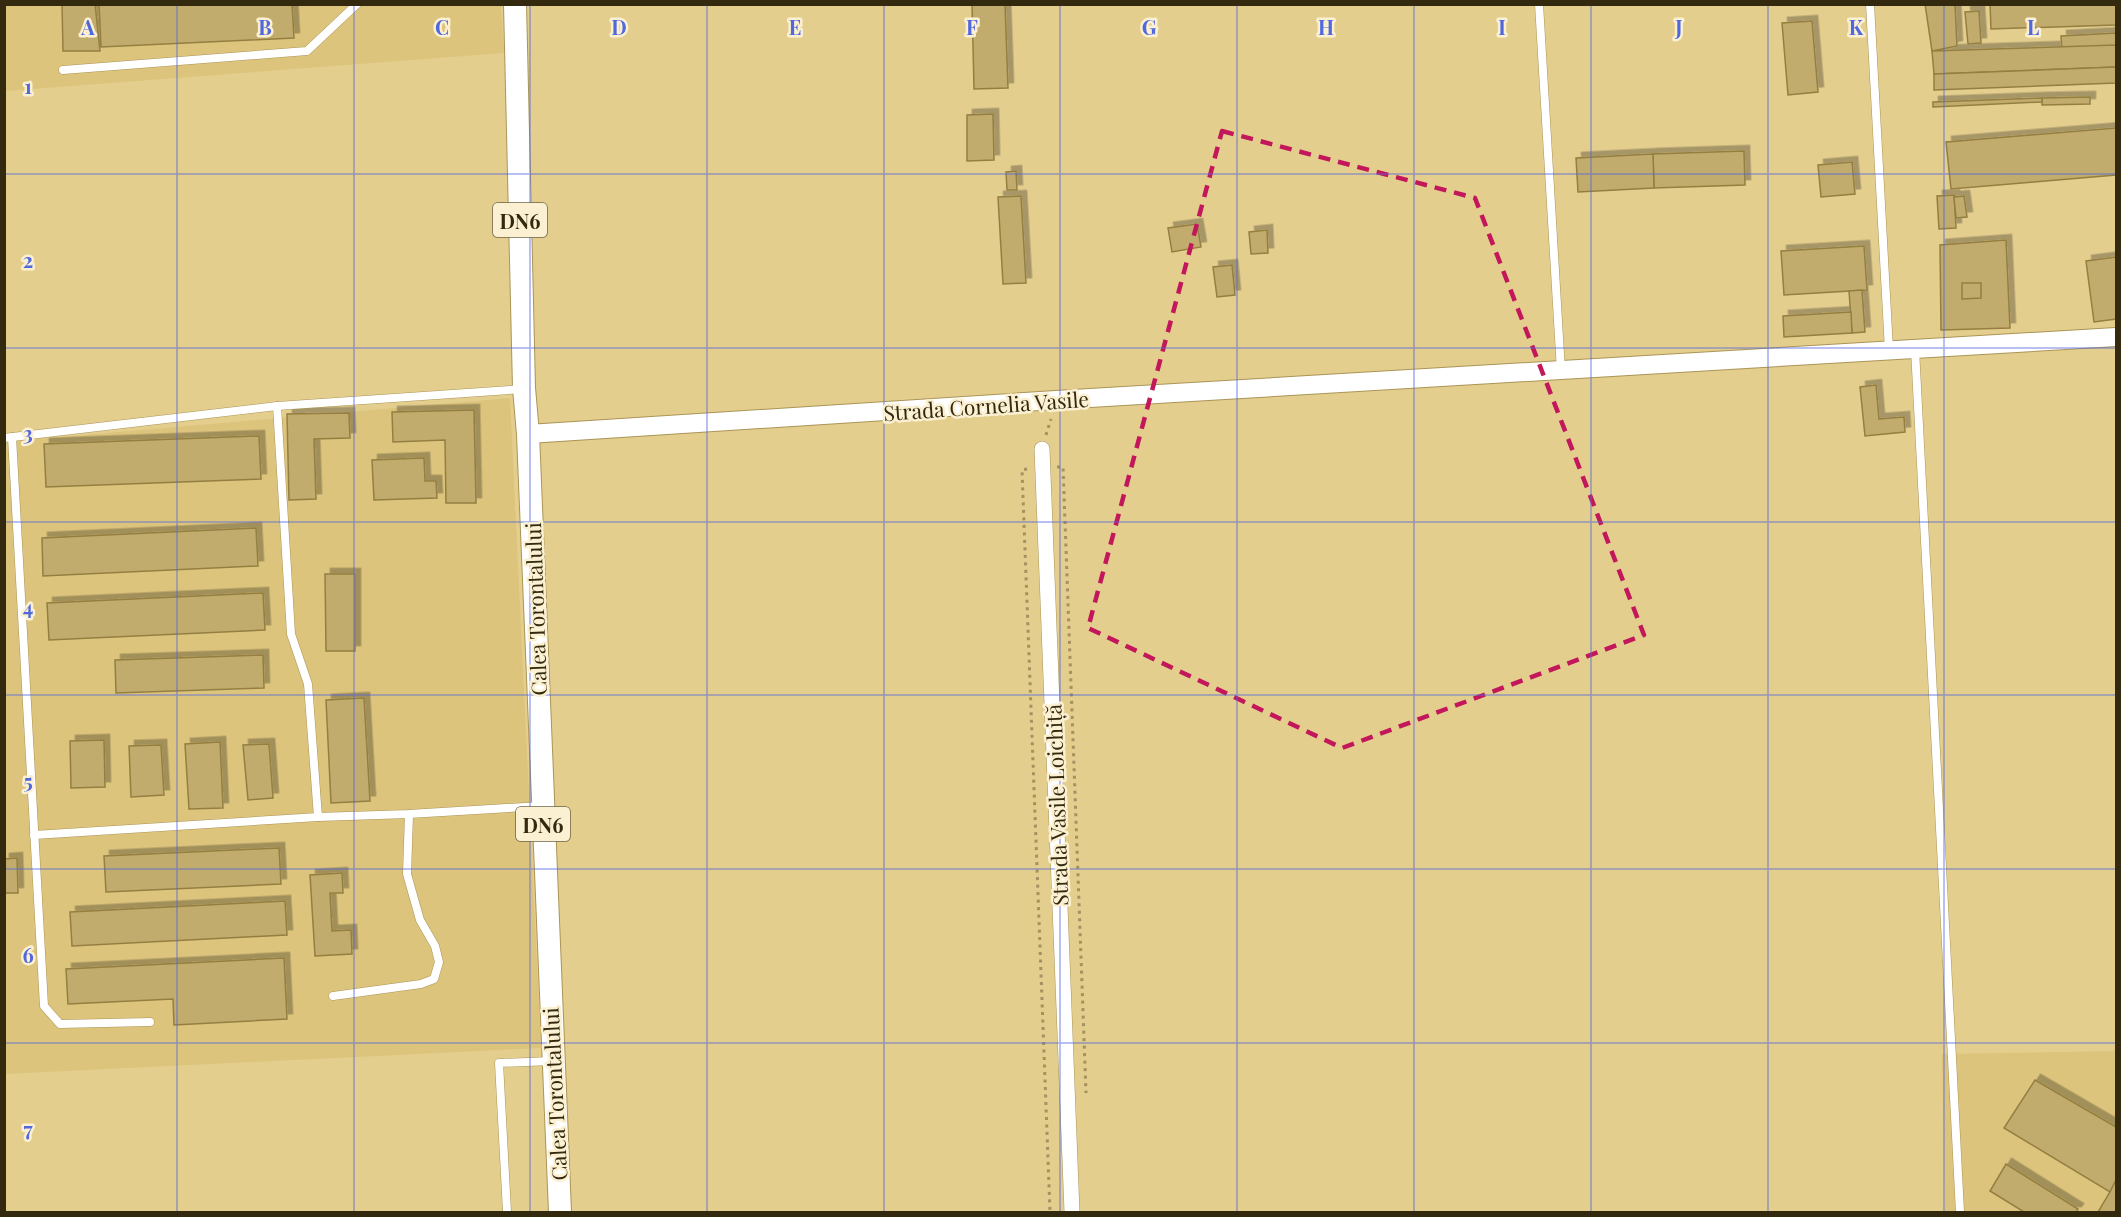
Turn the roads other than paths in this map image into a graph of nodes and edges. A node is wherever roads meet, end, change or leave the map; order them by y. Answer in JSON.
{"nodes":[{"id":1,"x":357,"y":4,"type":"edge"},
{"id":2,"x":515,"y":4,"type":"edge"},
{"id":3,"x":1539,"y":4,"type":"edge"},
{"id":4,"x":1870,"y":4,"type":"edge"},
{"id":5,"x":63,"y":70,"type":"dead end"},
{"id":6,"x":2116,"y":337,"type":"edge"},
{"id":7,"x":1915,"y":349,"type":"junction"},
{"id":8,"x":1889,"y":352,"type":"junction"},
{"id":9,"x":1561,"y":370,"type":"junction"},
{"id":10,"x":524,"y":388,"type":"junction"},
{"id":11,"x":278,"y":406,"type":"junction"},
{"id":12,"x":528,"y":434,"type":"junction"},
{"id":13,"x":8,"y":438,"type":"edge"},
{"id":14,"x":1042,"y":448,"type":"road end"},
{"id":15,"x":542,"y":806,"type":"junction"},
{"id":16,"x":409,"y":814,"type":"junction"},
{"id":17,"x":318,"y":817,"type":"junction"},
{"id":18,"x":34,"y":835,"type":"junction"},
{"id":19,"x":333,"y":996,"type":"dead end"},
{"id":20,"x":150,"y":1022,"type":"dead end"},
{"id":21,"x":553,"y":1061,"type":"junction"},
{"id":22,"x":507,"y":1212,"type":"edge"},
{"id":23,"x":560,"y":1212,"type":"edge"},
{"id":24,"x":1072,"y":1212,"type":"edge"},
{"id":25,"x":1960,"y":1212,"type":"edge"}],
"edges":[{"from":1,"to":5,"type":"lane"},
{"from":2,"to":10,"type":"main road","name":"Calea Torontalului","number":"DN6"},
{"from":3,"to":9,"type":"lane"},
{"from":4,"to":8,"type":"lane"},
{"from":6,"to":7,"type":"street","name":"Strada Cornelia Vasile"},
{"from":7,"to":8,"type":"street","name":"Strada Cornelia Vasile"},
{"from":7,"to":25,"type":"lane"},
{"from":8,"to":9,"type":"street","name":"Strada Cornelia Vasile"},
{"from":9,"to":12,"type":"street","name":"Strada Cornelia Vasile"},
{"from":10,"to":11,"type":"lane"},
{"from":10,"to":12,"type":"main road","name":"Calea Torontalului","number":"DN6"},
{"from":11,"to":13,"type":"lane"},
{"from":11,"to":17,"type":"lane"},
{"from":12,"to":15,"type":"main road","name":"Calea Torontalului","number":"DN6"},
{"from":13,"to":18,"type":"lane"},
{"from":14,"to":24,"type":"street","name":"Strada Vasile Loichiță"},
{"from":15,"to":16,"type":"lane"},
{"from":15,"to":21,"type":"main road","name":"Calea Torontalului","number":"DN6"},
{"from":16,"to":17,"type":"lane"},
{"from":16,"to":19,"type":"lane"},
{"from":17,"to":18,"type":"lane"},
{"from":18,"to":20,"type":"lane"},
{"from":21,"to":22,"type":"lane"},
{"from":21,"to":23,"type":"main road","name":"Calea Torontalului","number":"DN6"}]}
